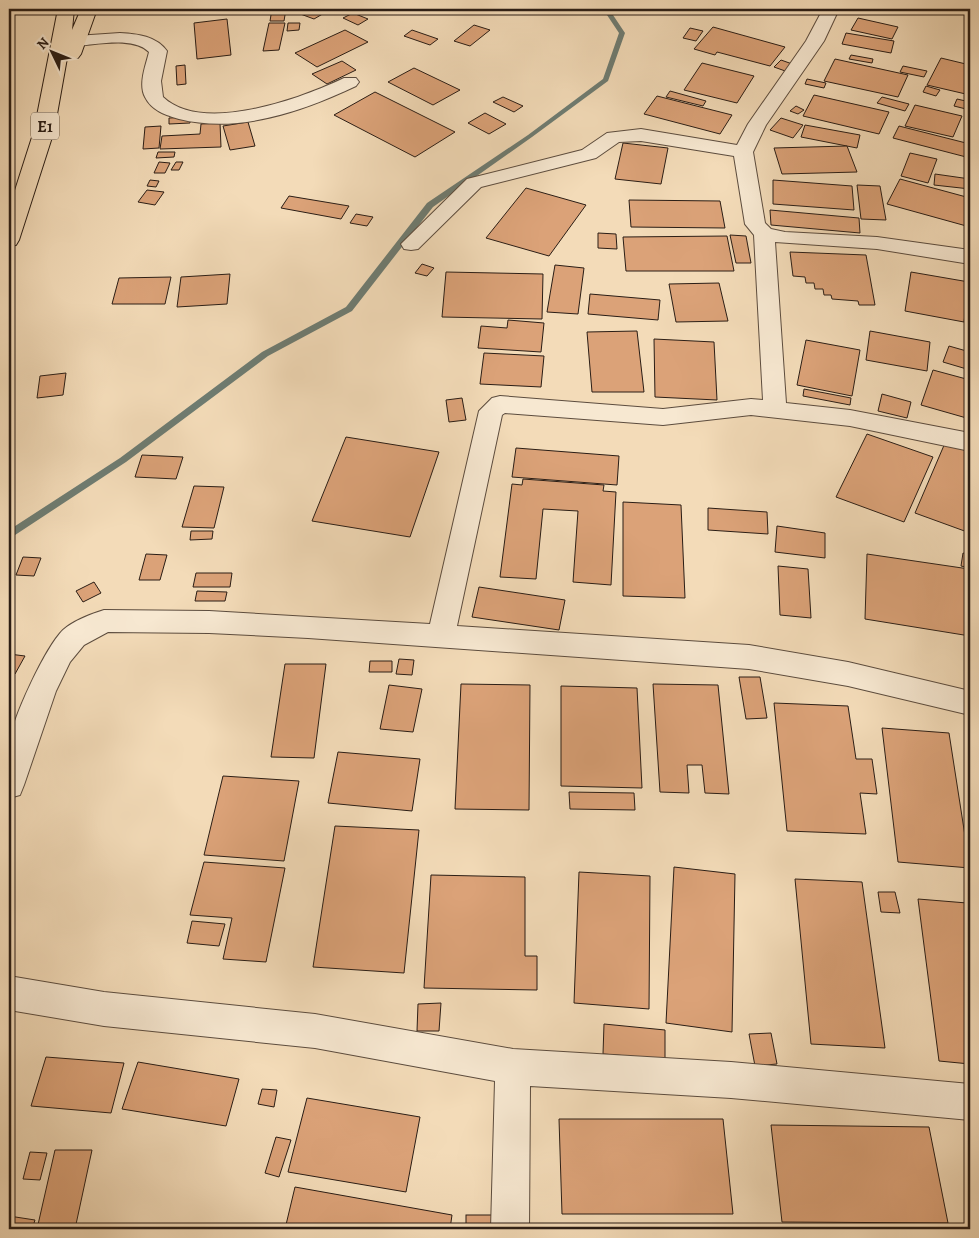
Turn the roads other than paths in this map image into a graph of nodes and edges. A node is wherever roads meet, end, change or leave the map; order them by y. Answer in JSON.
{"nodes":[{"id":1,"x":66,"y":9,"type":"edge"},
{"id":2,"x":89,"y":9,"type":"edge"},
{"id":3,"x":831,"y":9,"type":"edge"},
{"id":4,"x":76,"y":40,"type":"junction"},
{"id":5,"x":350,"y":82,"type":"dead end"},
{"id":6,"x":44,"y":131,"type":"junction"},
{"id":7,"x":744,"y":152,"type":"junction"},
{"id":8,"x":764,"y":234,"type":"junction"},
{"id":9,"x":9,"y":240,"type":"edge"},
{"id":10,"x":411,"y":244,"type":"dead end"},
{"id":11,"x":970,"y":258,"type":"edge"},
{"id":12,"x":775,"y":410,"type":"junction"},
{"id":13,"x":970,"y":442,"type":"edge"},
{"id":14,"x":441,"y":636,"type":"junction"},
{"id":15,"x":970,"y":703,"type":"edge"},
{"id":16,"x":9,"y":786,"type":"edge"},
{"id":17,"x":9,"y":993,"type":"edge"},
{"id":18,"x":512,"y":1067,"type":"junction"},
{"id":19,"x":970,"y":1102,"type":"edge"},
{"id":20,"x":510,"y":1229,"type":"edge"}],
"edges":[{"from":1,"to":6,"type":"highway","number":"E1"},
{"from":2,"to":4,"type":"highway"},
{"from":3,"to":7,"type":"street"},
{"from":4,"to":5,"type":"street"},
{"from":4,"to":6,"type":"highway"},
{"from":6,"to":9,"type":"highway","number":"E1"},
{"from":7,"to":8,"type":"street"},
{"from":7,"to":10,"type":"street"},
{"from":8,"to":11,"type":"street"},
{"from":8,"to":12,"type":"street"},
{"from":12,"to":13,"type":"street"},
{"from":12,"to":14,"type":"street"},
{"from":14,"to":15,"type":"street"},
{"from":14,"to":16,"type":"street"},
{"from":17,"to":18,"type":"street"},
{"from":18,"to":19,"type":"street"},
{"from":18,"to":20,"type":"street"}]}
